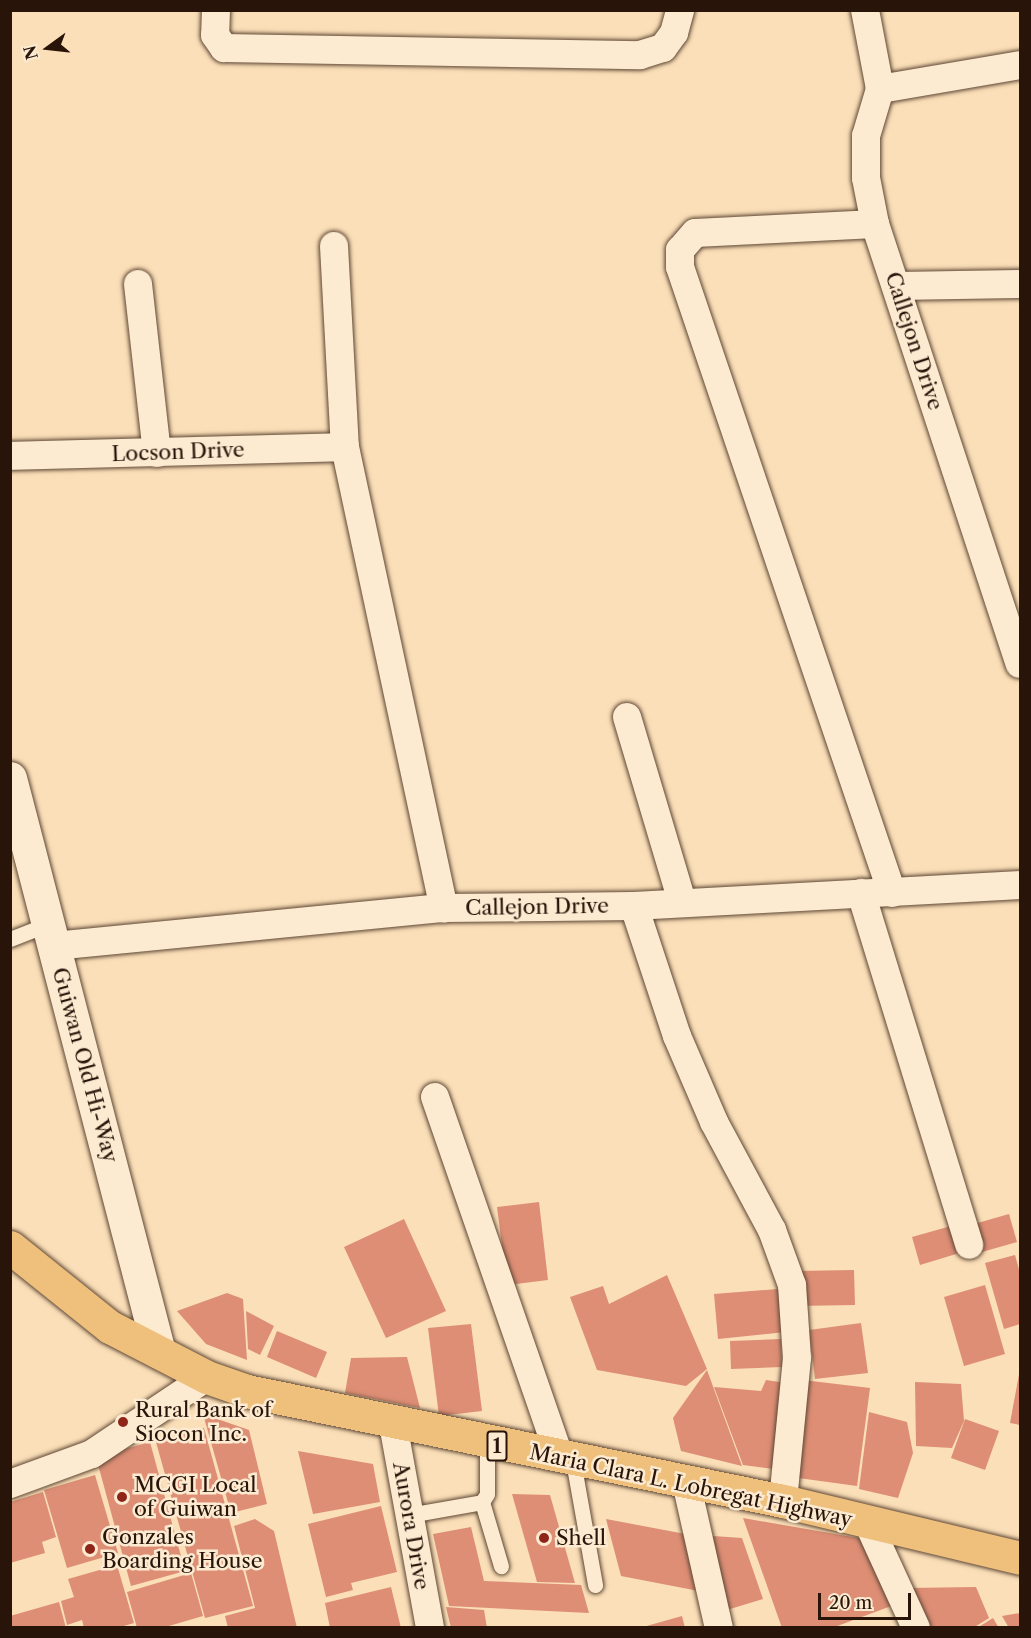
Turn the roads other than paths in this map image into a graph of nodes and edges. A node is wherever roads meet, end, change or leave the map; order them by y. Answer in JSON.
{"nodes":[{"id":1,"x":216,"y":10,"type":"edge"},
{"id":2,"x":680,"y":10,"type":"edge"},
{"id":3,"x":865,"y":10,"type":"edge"},
{"id":4,"x":1020,"y":65,"type":"edge"},
{"id":5,"x":880,"y":89,"type":"junction"},
{"id":6,"x":875,"y":224,"type":"junction"},
{"id":7,"x":334,"y":246,"type":"dead end"},
{"id":8,"x":138,"y":284,"type":"dead end"},
{"id":9,"x":1020,"y":284,"type":"edge"},
{"id":10,"x":896,"y":286,"type":"junction"},
{"id":11,"x":345,"y":447,"type":"junction"},
{"id":12,"x":157,"y":453,"type":"junction"},
{"id":13,"x":10,"y":456,"type":"edge"},
{"id":14,"x":1020,"y":664,"type":"edge"},
{"id":15,"x":627,"y":717,"type":"dead end"},
{"id":16,"x":10,"y":778,"type":"edge"},
{"id":17,"x":1020,"y":885,"type":"edge"},
{"id":18,"x":861,"y":893,"type":"junction"},
{"id":19,"x":892,"y":893,"type":"junction"},
{"id":20,"x":682,"y":901,"type":"junction"},
{"id":21,"x":634,"y":906,"type":"junction"},
{"id":22,"x":444,"y":908,"type":"junction"},
{"id":23,"x":51,"y":935,"type":"junction"},
{"id":24,"x":10,"y":939,"type":"edge"},
{"id":25,"x":435,"y":1097,"type":"dead end"},
{"id":26,"x":969,"y":1245,"type":"dead end"},
{"id":27,"x":10,"y":1247,"type":"edge"},
{"id":28,"x":159,"y":1352,"type":"junction"},
{"id":29,"x":207,"y":1377,"type":"junction"},
{"id":30,"x":393,"y":1424,"type":"junction"},
{"id":31,"x":488,"y":1444,"type":"junction"},
{"id":32,"x":566,"y":1459,"type":"junction"},
{"id":33,"x":686,"y":1482,"type":"junction"},
{"id":34,"x":10,"y":1484,"type":"edge"},
{"id":35,"x":482,"y":1502,"type":"junction"},
{"id":36,"x":783,"y":1502,"type":"junction"},
{"id":37,"x":409,"y":1515,"type":"junction"},
{"id":38,"x":868,"y":1523,"type":"junction"},
{"id":39,"x":1020,"y":1558,"type":"edge"},
{"id":40,"x":501,"y":1566,"type":"dead end"},
{"id":41,"x":595,"y":1585,"type":"dead end"},
{"id":42,"x":430,"y":1628,"type":"edge"},
{"id":43,"x":719,"y":1628,"type":"edge"},
{"id":44,"x":916,"y":1628,"type":"edge"}],
"edges":[{"from":1,"to":2,"type":"street"},
{"from":3,"to":5,"type":"street","name":"Callejon Drive"},
{"from":4,"to":5,"type":"street"},
{"from":5,"to":6,"type":"street","name":"Callejon Drive"},
{"from":6,"to":10,"type":"street","name":"Callejon Drive"},
{"from":6,"to":19,"type":"street"},
{"from":7,"to":11,"type":"street"},
{"from":8,"to":12,"type":"street"},
{"from":9,"to":10,"type":"street"},
{"from":10,"to":14,"type":"street","name":"Callejon Drive"},
{"from":11,"to":12,"type":"street","name":"Locson Drive"},
{"from":11,"to":22,"type":"street"},
{"from":12,"to":13,"type":"street","name":"Locson Drive"},
{"from":15,"to":20,"type":"street"},
{"from":16,"to":23,"type":"street","name":"Guiwan Old Hi-Way"},
{"from":17,"to":19,"type":"street","name":"Callejon Drive"},
{"from":18,"to":19,"type":"street","name":"Callejon Drive"},
{"from":18,"to":20,"type":"street","name":"Callejon Drive"},
{"from":18,"to":26,"type":"street"},
{"from":20,"to":21,"type":"street","name":"Callejon Drive"},
{"from":21,"to":22,"type":"street","name":"Callejon Drive"},
{"from":21,"to":36,"type":"street"},
{"from":22,"to":23,"type":"street","name":"Callejon Drive"},
{"from":23,"to":24,"type":"lane"},
{"from":23,"to":28,"type":"street","name":"Guiwan Old Hi-Way"},
{"from":25,"to":32,"type":"street"},
{"from":27,"to":28,"type":"highway","name":"Maria Clara L. Lobregat Highway","number":"1"},
{"from":28,"to":29,"type":"highway","name":"Maria Clara L. Lobregat Highway","number":"1"},
{"from":29,"to":30,"type":"highway","name":"Maria Clara L. Lobregat Highway","number":"1"},
{"from":29,"to":34,"type":"street"},
{"from":30,"to":31,"type":"highway","name":"Maria Clara L. Lobregat Highway","number":"1"},
{"from":30,"to":37,"type":"street","name":"Aurora Drive"},
{"from":31,"to":32,"type":"highway","name":"Maria Clara L. Lobregat Highway","number":"1"},
{"from":31,"to":35,"type":"lane"},
{"from":32,"to":33,"type":"highway","name":"Maria Clara L. Lobregat Highway","number":"1"},
{"from":32,"to":41,"type":"lane"},
{"from":33,"to":36,"type":"highway","name":"Maria Clara L. Lobregat Highway","number":"1"},
{"from":33,"to":43,"type":"street"},
{"from":35,"to":37,"type":"lane"},
{"from":35,"to":40,"type":"lane"},
{"from":36,"to":38,"type":"highway","name":"Maria Clara L. Lobregat Highway","number":"1"},
{"from":37,"to":42,"type":"street","name":"Aurora Drive"},
{"from":38,"to":39,"type":"highway","name":"Maria Clara L. Lobregat Highway","number":"1"},
{"from":38,"to":44,"type":"street"}]}
